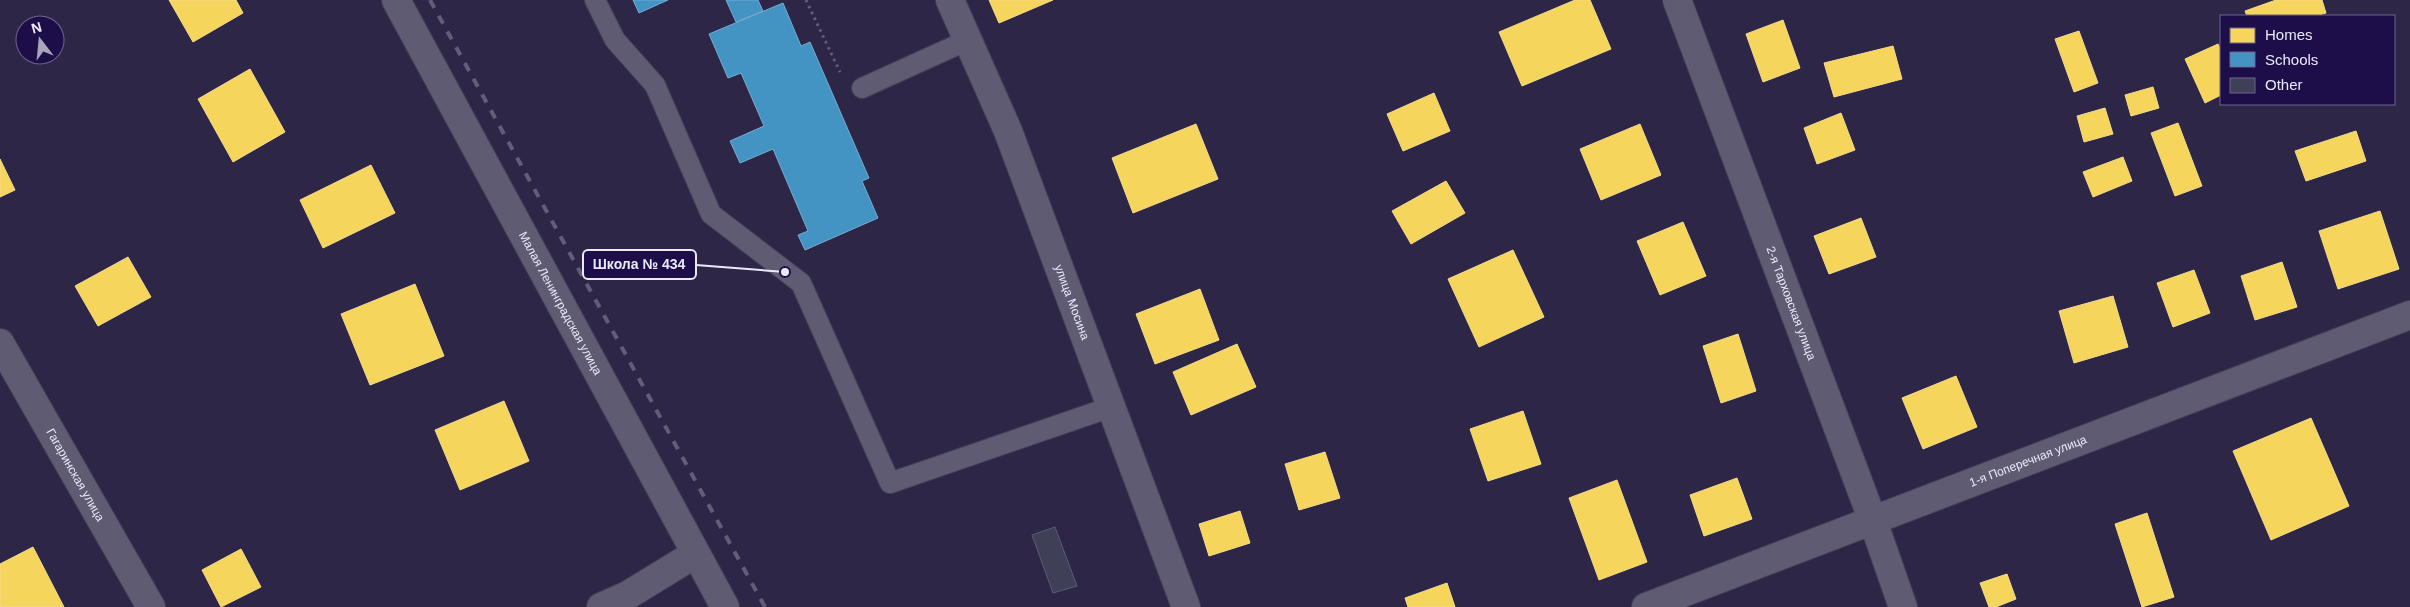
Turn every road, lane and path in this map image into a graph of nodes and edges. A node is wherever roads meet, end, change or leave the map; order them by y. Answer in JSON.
{"nodes":[{"id":1,"x":396,"y":0,"type":"edge"},
{"id":2,"x":595,"y":0,"type":"edge"},
{"id":3,"x":806,"y":0,"type":"edge"},
{"id":4,"x":950,"y":0,"type":"edge"},
{"id":5,"x":1677,"y":0,"type":"edge"},
{"id":6,"x":968,"y":40,"type":"junction"},
{"id":7,"x":853,"y":85,"type":"joint"},
{"id":8,"x":2410,"y":315,"type":"edge"},
{"id":9,"x":0,"y":343,"type":"edge"},
{"id":10,"x":1111,"y":407,"type":"junction"},
{"id":11,"x":1873,"y":521,"type":"junction"},
{"id":12,"x":695,"y":554,"type":"junction"},
{"id":13,"x":151,"y":607,"type":"edge"},
{"id":14,"x":601,"y":607,"type":"edge"},
{"id":15,"x":726,"y":607,"type":"edge"},
{"id":16,"x":1186,"y":607,"type":"edge"},
{"id":17,"x":1646,"y":607,"type":"edge"},
{"id":18,"x":1903,"y":607,"type":"edge"}],
"edges":[{"from":1,"to":12,"type":"street","name":"Малая Ленинградская улица"},
{"from":2,"to":10,"type":"lane"},
{"from":3,"to":7,"type":"path"},
{"from":4,"to":6,"type":"street","name":"улица Мосина"},
{"from":5,"to":11,"type":"street","name":"2-я Тарховская улица"},
{"from":6,"to":7,"type":"lane"},
{"from":6,"to":10,"type":"street","name":"улица Мосина"},
{"from":8,"to":11,"type":"street","name":"1-я Поперечная улица"},
{"from":9,"to":13,"type":"street","name":"Гагаринская улица"},
{"from":10,"to":16,"type":"street","name":"улица Мосина"},
{"from":11,"to":17,"type":"street","name":"1-я Поперечная улица"},
{"from":11,"to":18,"type":"street","name":"2-я Тарховская улица"},
{"from":12,"to":14,"type":"street"},
{"from":12,"to":15,"type":"street","name":"Малая Ленинградская улица"}]}
